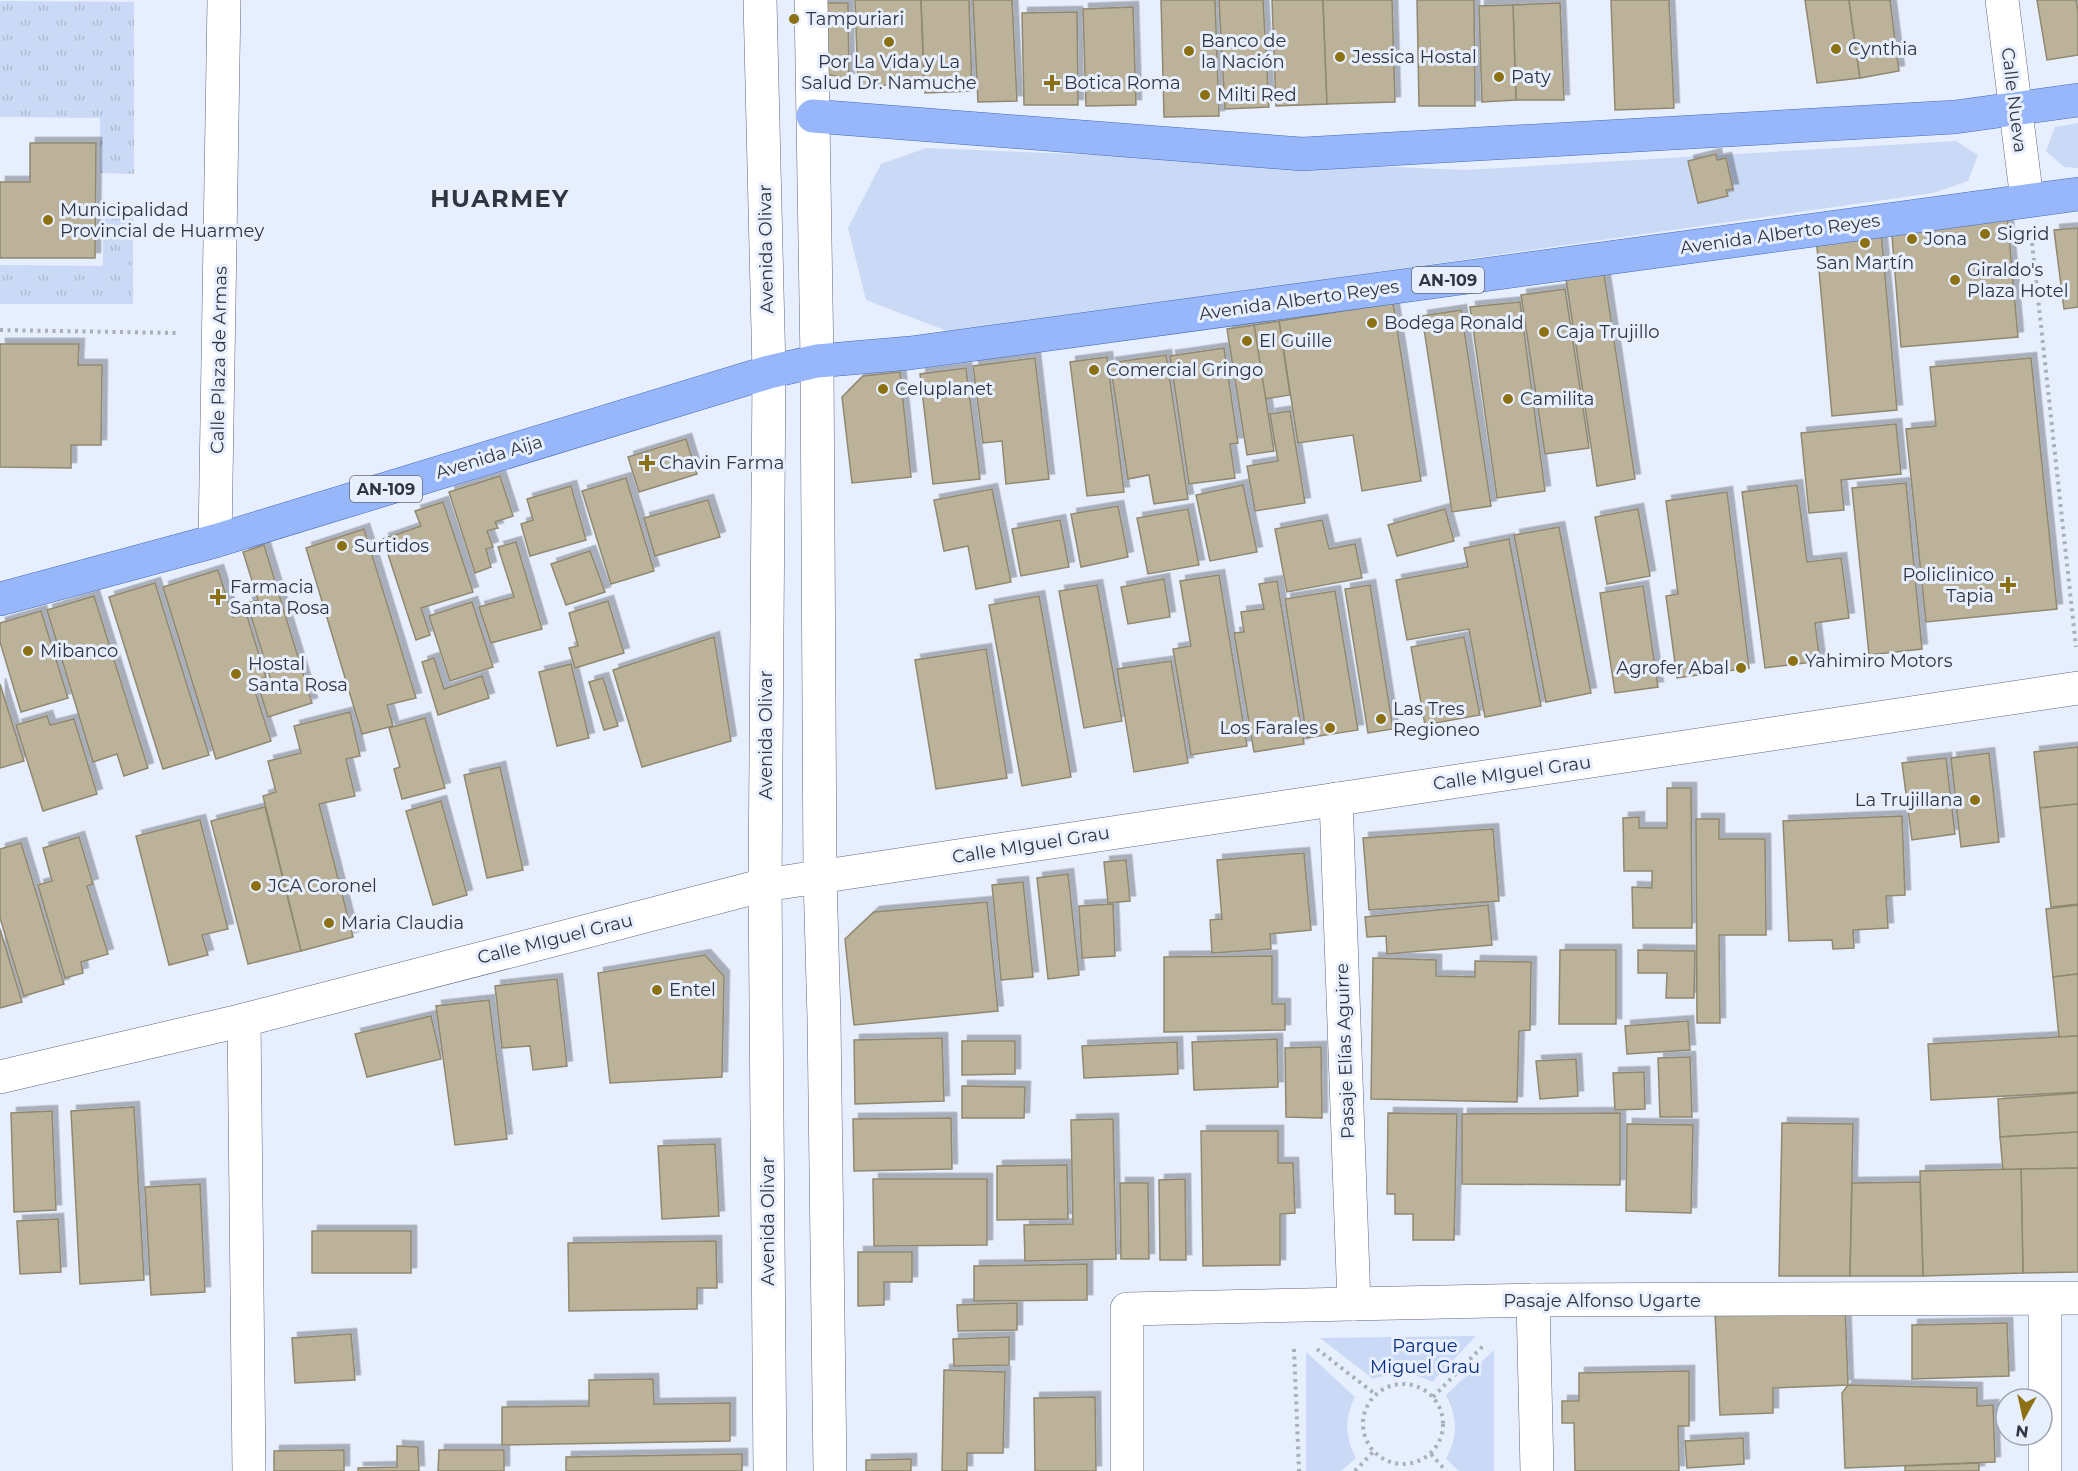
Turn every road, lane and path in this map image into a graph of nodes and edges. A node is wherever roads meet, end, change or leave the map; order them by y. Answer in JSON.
{"nodes":[{"id":1,"x":224,"y":0,"type":"edge"},
{"id":2,"x":760,"y":0,"type":"edge"},
{"id":3,"x":811,"y":0,"type":"edge"},
{"id":4,"x":2002,"y":0,"type":"edge"},
{"id":5,"x":2078,"y":100,"type":"edge"},
{"id":6,"x":2014,"y":109,"type":"junction"},
{"id":7,"x":813,"y":116,"type":"junction"},
{"id":8,"x":2078,"y":194,"type":"edge"},
{"id":9,"x":2027,"y":200,"type":"junction"},
{"id":10,"x":0,"y":330,"type":"edge"},
{"id":11,"x":220,"y":334,"type":"junction"},
{"id":12,"x":817,"y":361,"type":"junction"},
{"id":13,"x":769,"y":372,"type":"junction"},
{"id":14,"x":215,"y":541,"type":"junction"},
{"id":15,"x":0,"y":599,"type":"edge"},
{"id":16,"x":2077,"y":651,"type":"edge"},
{"id":17,"x":2078,"y":688,"type":"edge"},
{"id":18,"x":1336,"y":799,"type":"junction"},
{"id":19,"x":820,"y":876,"type":"junction"},
{"id":20,"x":765,"y":885,"type":"junction"},
{"id":21,"x":244,"y":1020,"type":"junction"},
{"id":22,"x":0,"y":1077,"type":"edge"},
{"id":23,"x":2078,"y":1298,"type":"edge"},
{"id":24,"x":2044,"y":1299,"type":"junction"},
{"id":25,"x":1533,"y":1300,"type":"junction"},
{"id":26,"x":1354,"y":1304,"type":"junction"},
{"id":27,"x":1293,"y":1342,"type":"dead end"},
{"id":28,"x":1486,"y":1343,"type":"dead end"},
{"id":29,"x":1311,"y":1344,"type":"dead end"},
{"id":30,"x":1375,"y":1395,"type":"junction"},
{"id":31,"x":1433,"y":1397,"type":"junction"},
{"id":32,"x":1373,"y":1452,"type":"junction"},
{"id":33,"x":1431,"y":1454,"type":"junction"},
{"id":34,"x":249,"y":1471,"type":"edge"},
{"id":35,"x":770,"y":1471,"type":"edge"},
{"id":36,"x":830,"y":1471,"type":"edge"},
{"id":37,"x":1127,"y":1471,"type":"edge"},
{"id":38,"x":1299,"y":1471,"type":"edge"},
{"id":39,"x":1355,"y":1471,"type":"edge"},
{"id":40,"x":1446,"y":1471,"type":"edge"},
{"id":41,"x":1537,"y":1471,"type":"edge"},
{"id":42,"x":2045,"y":1471,"type":"edge"}],
"edges":[{"from":1,"to":11,"type":"street","name":"Calle Plaza de Armas"},
{"from":2,"to":13,"type":"street","name":"Avenida Olivar"},
{"from":3,"to":7,"type":"street"},
{"from":4,"to":6,"type":"street","name":"Calle Nueva"},
{"from":5,"to":6,"type":"main road"},
{"from":6,"to":7,"type":"main road"},
{"from":6,"to":9,"type":"street","name":"Calle Nueva"},
{"from":7,"to":12,"type":"street"},
{"from":8,"to":9,"type":"main road","name":"Avenida Alberto Reyes","number":"AN-109"},
{"from":9,"to":12,"type":"main road","name":"Avenida Alberto Reyes","number":"AN-109"},
{"from":9,"to":16,"type":"path"},
{"from":10,"to":11,"type":"path"},
{"from":11,"to":14,"type":"street","name":"Calle Plaza de Armas"},
{"from":12,"to":13,"type":"main road","name":"Avenida Alberto Reyes","number":"AN-109"},
{"from":12,"to":19,"type":"street"},
{"from":13,"to":14,"type":"main road","name":"Avenida Aija","number":"AN-109"},
{"from":13,"to":20,"type":"street","name":"Avenida Olivar"},
{"from":14,"to":15,"type":"main road","name":"Avenida Aija","number":"AN-109"},
{"from":17,"to":18,"type":"street","name":"Calle MIguel Grau"},
{"from":18,"to":19,"type":"street","name":"Calle MIguel Grau"},
{"from":18,"to":26,"type":"street","name":"Pasaje Elías Aguirre"},
{"from":19,"to":20,"type":"street","name":"Calle MIguel Grau"},
{"from":19,"to":36,"type":"street"},
{"from":20,"to":21,"type":"street","name":"Calle MIguel Grau"},
{"from":20,"to":35,"type":"street","name":"Avenida Olivar"},
{"from":21,"to":22,"type":"street","name":"Calle MIguel Grau"},
{"from":21,"to":34,"type":"street"},
{"from":23,"to":24,"type":"street","name":"Pasaje Alfonso Ugarte"},
{"from":24,"to":25,"type":"street","name":"Pasaje Alfonso Ugarte"},
{"from":24,"to":42,"type":"street"},
{"from":25,"to":26,"type":"street","name":"Pasaje Alfonso Ugarte"},
{"from":25,"to":41,"type":"street"},
{"from":26,"to":37,"type":"street","name":"Pasaje Alfonso Ugarte"},
{"from":27,"to":38,"type":"path"},
{"from":28,"to":31,"type":"path"},
{"from":29,"to":30,"type":"path"},
{"from":30,"to":31,"type":"path"},
{"from":30,"to":32,"type":"path"},
{"from":31,"to":33,"type":"path"},
{"from":32,"to":33,"type":"path"},
{"from":32,"to":39,"type":"path"},
{"from":33,"to":40,"type":"path"}]}
